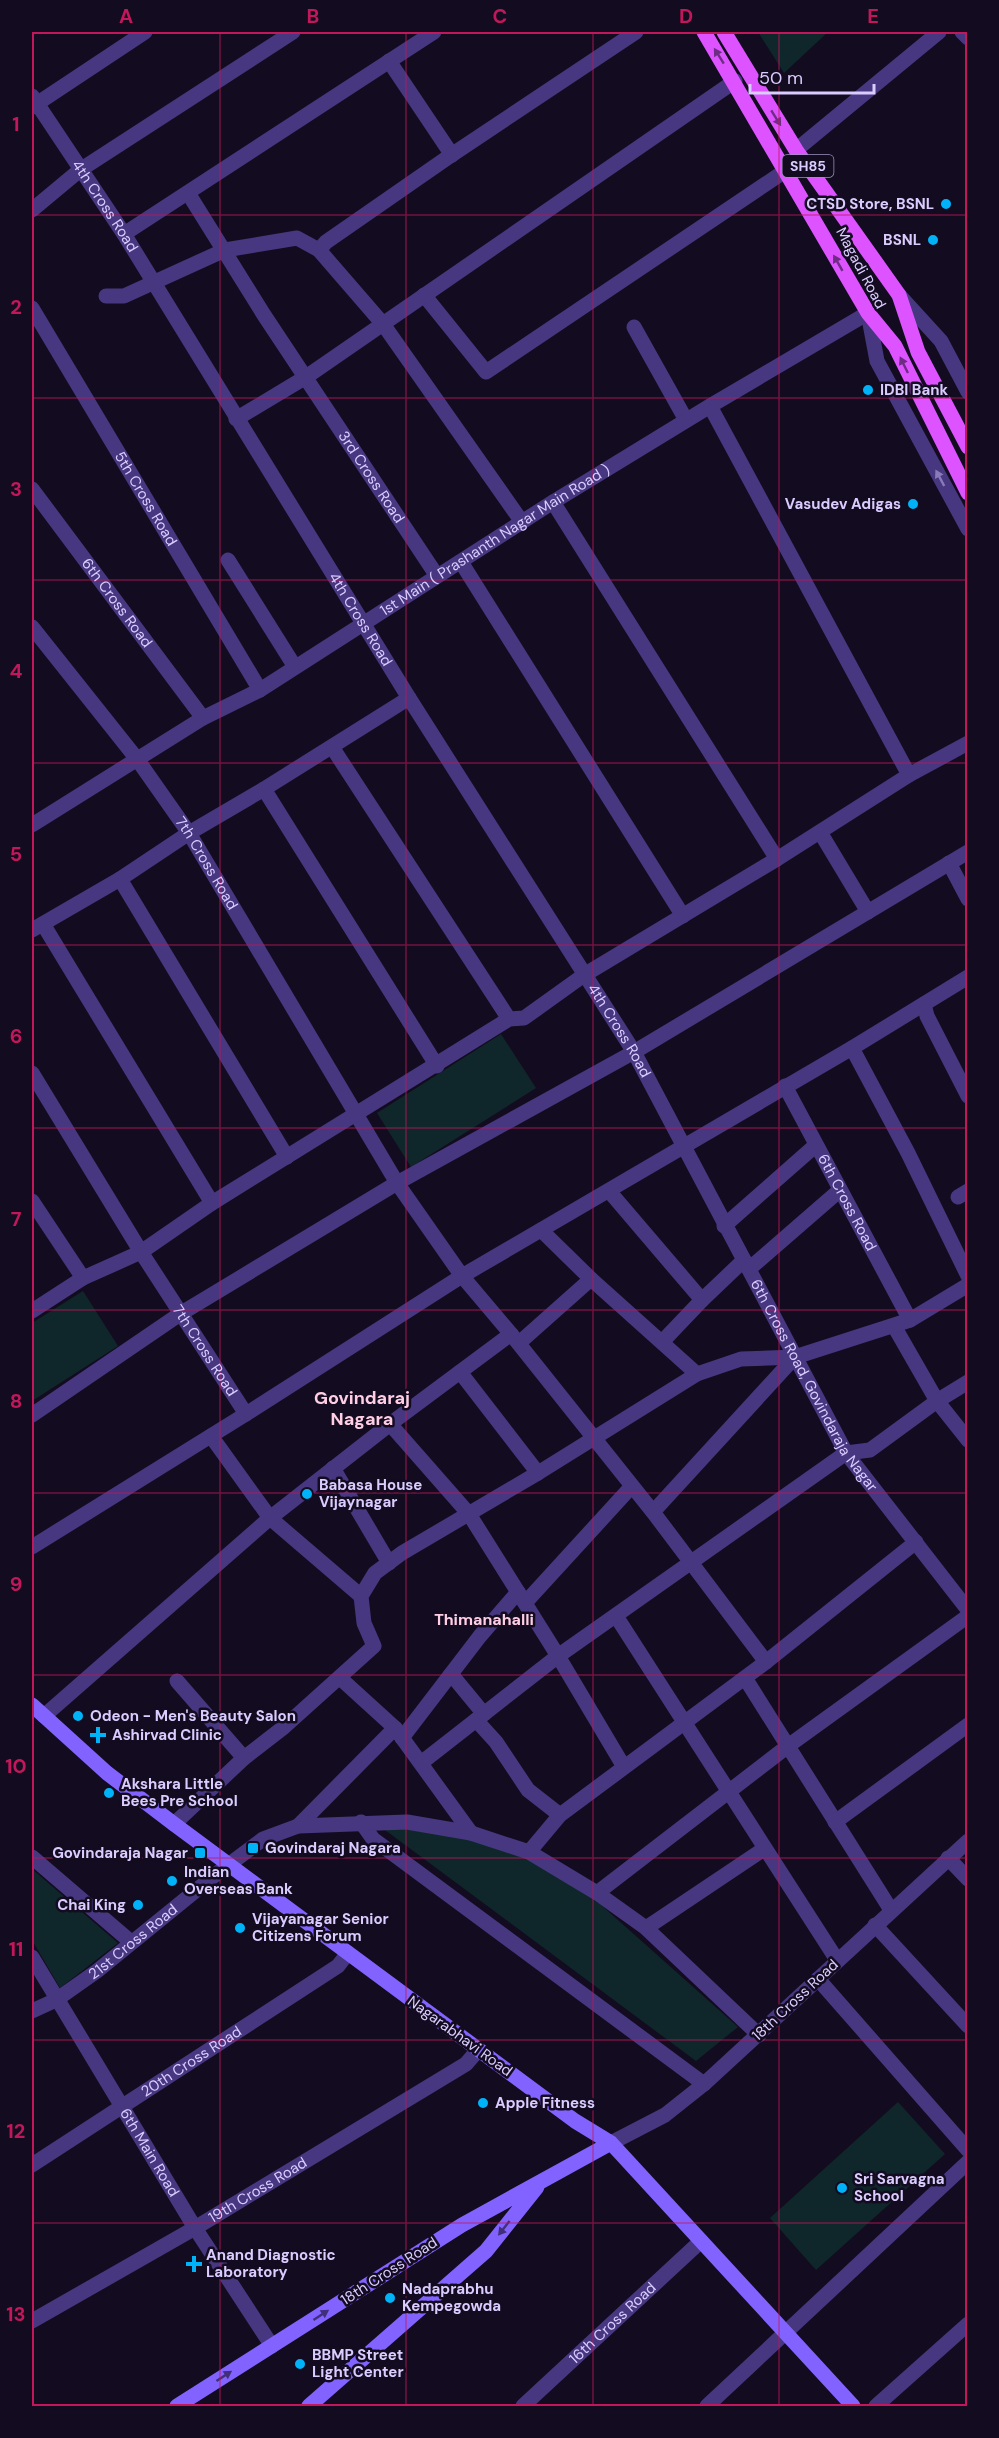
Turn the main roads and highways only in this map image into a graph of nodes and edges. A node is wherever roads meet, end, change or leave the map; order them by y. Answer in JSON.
{"nodes":[{"id":1,"x":704,"y":32,"type":"edge"},
{"id":2,"x":724,"y":32,"type":"edge"},
{"id":3,"x":968,"y":447,"type":"edge"},
{"id":4,"x":968,"y":493,"type":"edge"},
{"id":5,"x":32,"y":1705,"type":"edge"},
{"id":6,"x":611,"y":2143,"type":"junction"},
{"id":7,"x":540,"y":2183,"type":"junction"},
{"id":8,"x":177,"y":2406,"type":"edge"},
{"id":9,"x":309,"y":2406,"type":"edge"},
{"id":10,"x":854,"y":2406,"type":"edge"}],
"edges":[{"from":4,"to":1,"type":"main road","name":"Magadi Road","number":"SH85","one_way":true},
{"from":2,"to":3,"type":"main road","name":"Magadi Road","number":"SH85","one_way":true},
{"from":5,"to":6,"type":"main road","name":"Nagarabhavi Road"},
{"from":6,"to":7,"type":"main road","name":"18th Cross Road"},
{"from":6,"to":10,"type":"main road","name":"Nagarabhavi Road"},
{"from":8,"to":7,"type":"main road","name":"18th Cross Road","one_way":true},
{"from":7,"to":9,"type":"main road","one_way":true}]}
